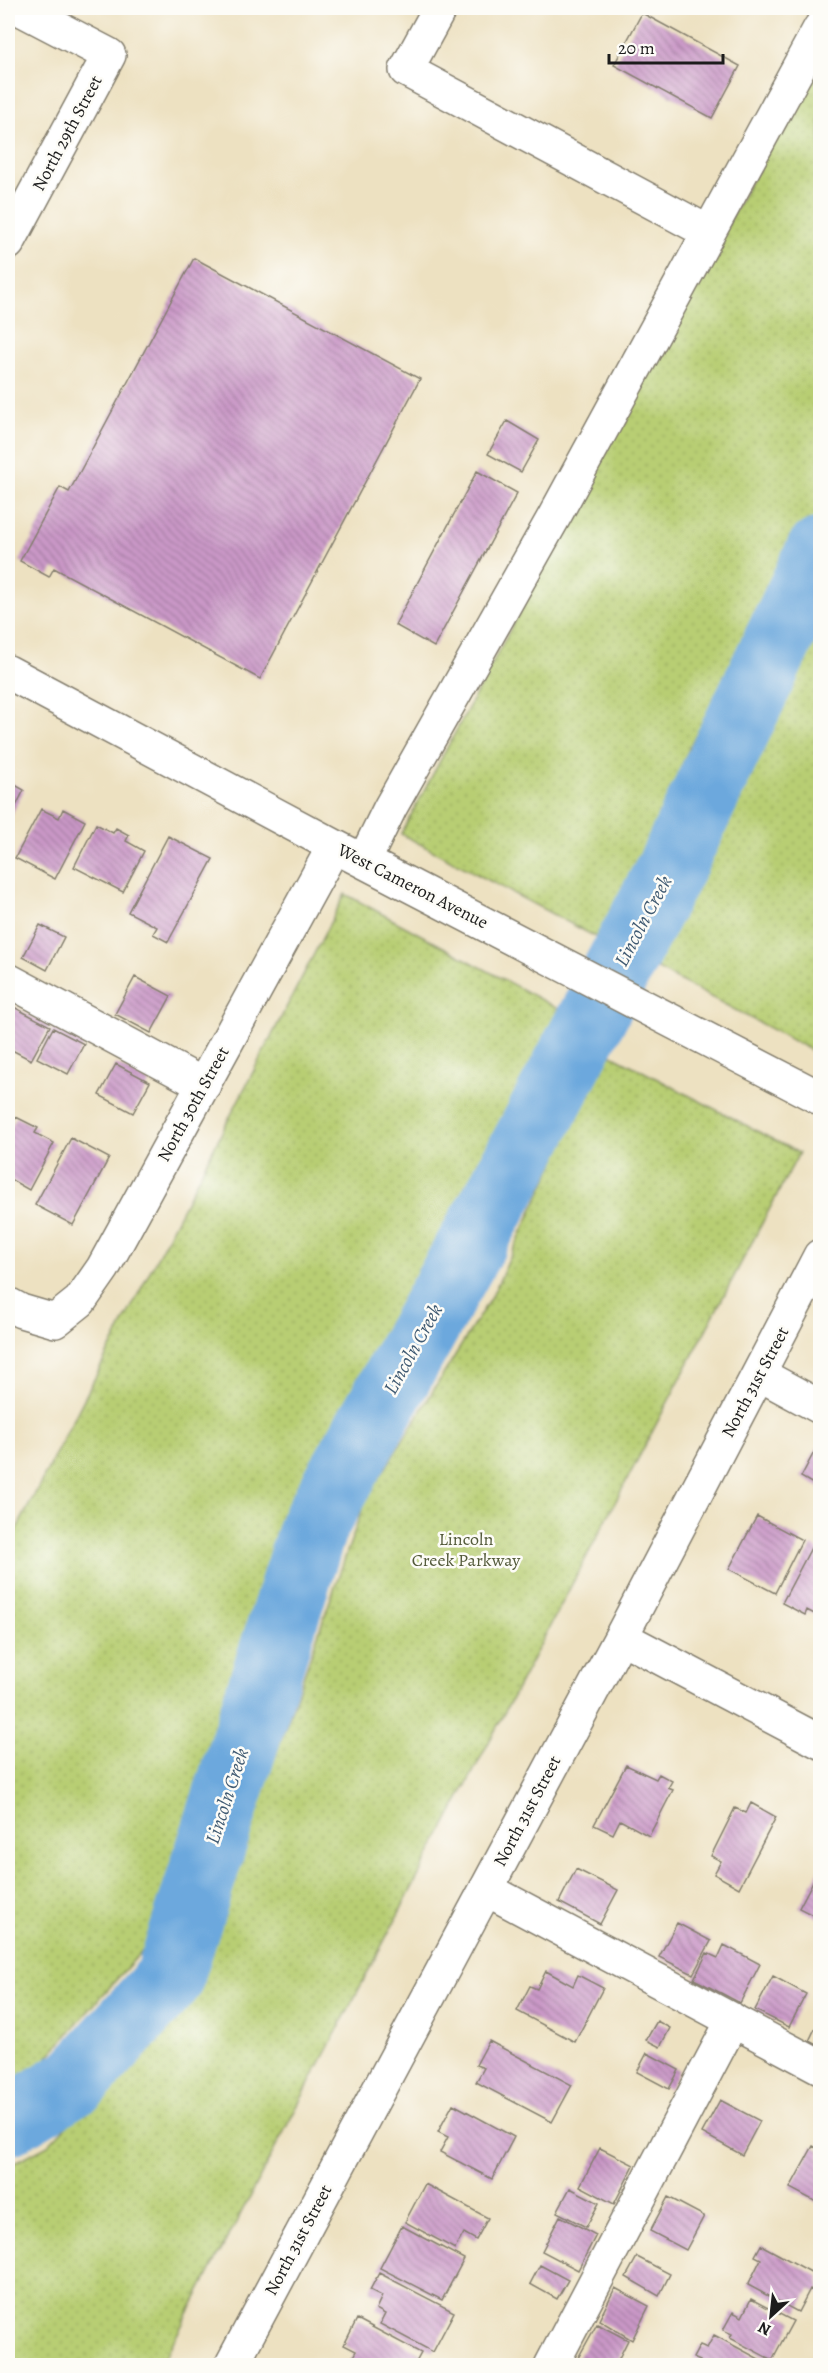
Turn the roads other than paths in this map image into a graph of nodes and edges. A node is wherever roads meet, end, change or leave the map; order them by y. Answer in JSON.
{"nodes":[{"id":1,"x":19,"y":8,"type":"edge"},
{"id":2,"x":440,"y":8,"type":"edge"},
{"id":3,"x":820,"y":28,"type":"edge"},
{"id":4,"x":708,"y":232,"type":"junction"},
{"id":5,"x":8,"y":243,"type":"edge"},
{"id":6,"x":8,"y":672,"type":"edge"},
{"id":7,"x":334,"y":846,"type":"junction"},
{"id":8,"x":364,"y":861,"type":"junction"},
{"id":9,"x":8,"y":980,"type":"edge"},
{"id":10,"x":204,"y":1084,"type":"junction"},
{"id":11,"x":820,"y":1098,"type":"edge"},
{"id":12,"x":820,"y":1256,"type":"edge"},
{"id":13,"x":14,"y":1307,"type":"edge"},
{"id":14,"x":759,"y":1374,"type":"junction"},
{"id":15,"x":820,"y":1407,"type":"edge"},
{"id":16,"x":621,"y":1637,"type":"junction"},
{"id":17,"x":820,"y":1742,"type":"edge"},
{"id":18,"x":486,"y":1889,"type":"junction"},
{"id":19,"x":733,"y":2020,"type":"junction"},
{"id":20,"x":820,"y":2067,"type":"edge"},
{"id":21,"x":231,"y":2366,"type":"edge"},
{"id":22,"x":551,"y":2366,"type":"edge"}],
"edges":[{"from":1,"to":5,"type":"street","name":"North 29th Street"},
{"from":2,"to":4,"type":"street"},
{"from":3,"to":4,"type":"street"},
{"from":4,"to":8,"type":"street"},
{"from":6,"to":7,"type":"street","name":"West Cameron Avenue"},
{"from":7,"to":8,"type":"street","name":"West Cameron Avenue"},
{"from":7,"to":10,"type":"street","name":"North 30th Street"},
{"from":8,"to":11,"type":"street","name":"West Cameron Avenue"},
{"from":9,"to":10,"type":"street"},
{"from":10,"to":13,"type":"street","name":"North 30th Street"},
{"from":12,"to":14,"type":"street","name":"North 31st Street"},
{"from":14,"to":15,"type":"street"},
{"from":14,"to":16,"type":"street","name":"North 31st Street"},
{"from":16,"to":17,"type":"street"},
{"from":16,"to":18,"type":"street","name":"North 31st Street"},
{"from":18,"to":19,"type":"street"},
{"from":18,"to":21,"type":"street","name":"North 31st Street"},
{"from":19,"to":20,"type":"street"},
{"from":19,"to":22,"type":"street"}]}
